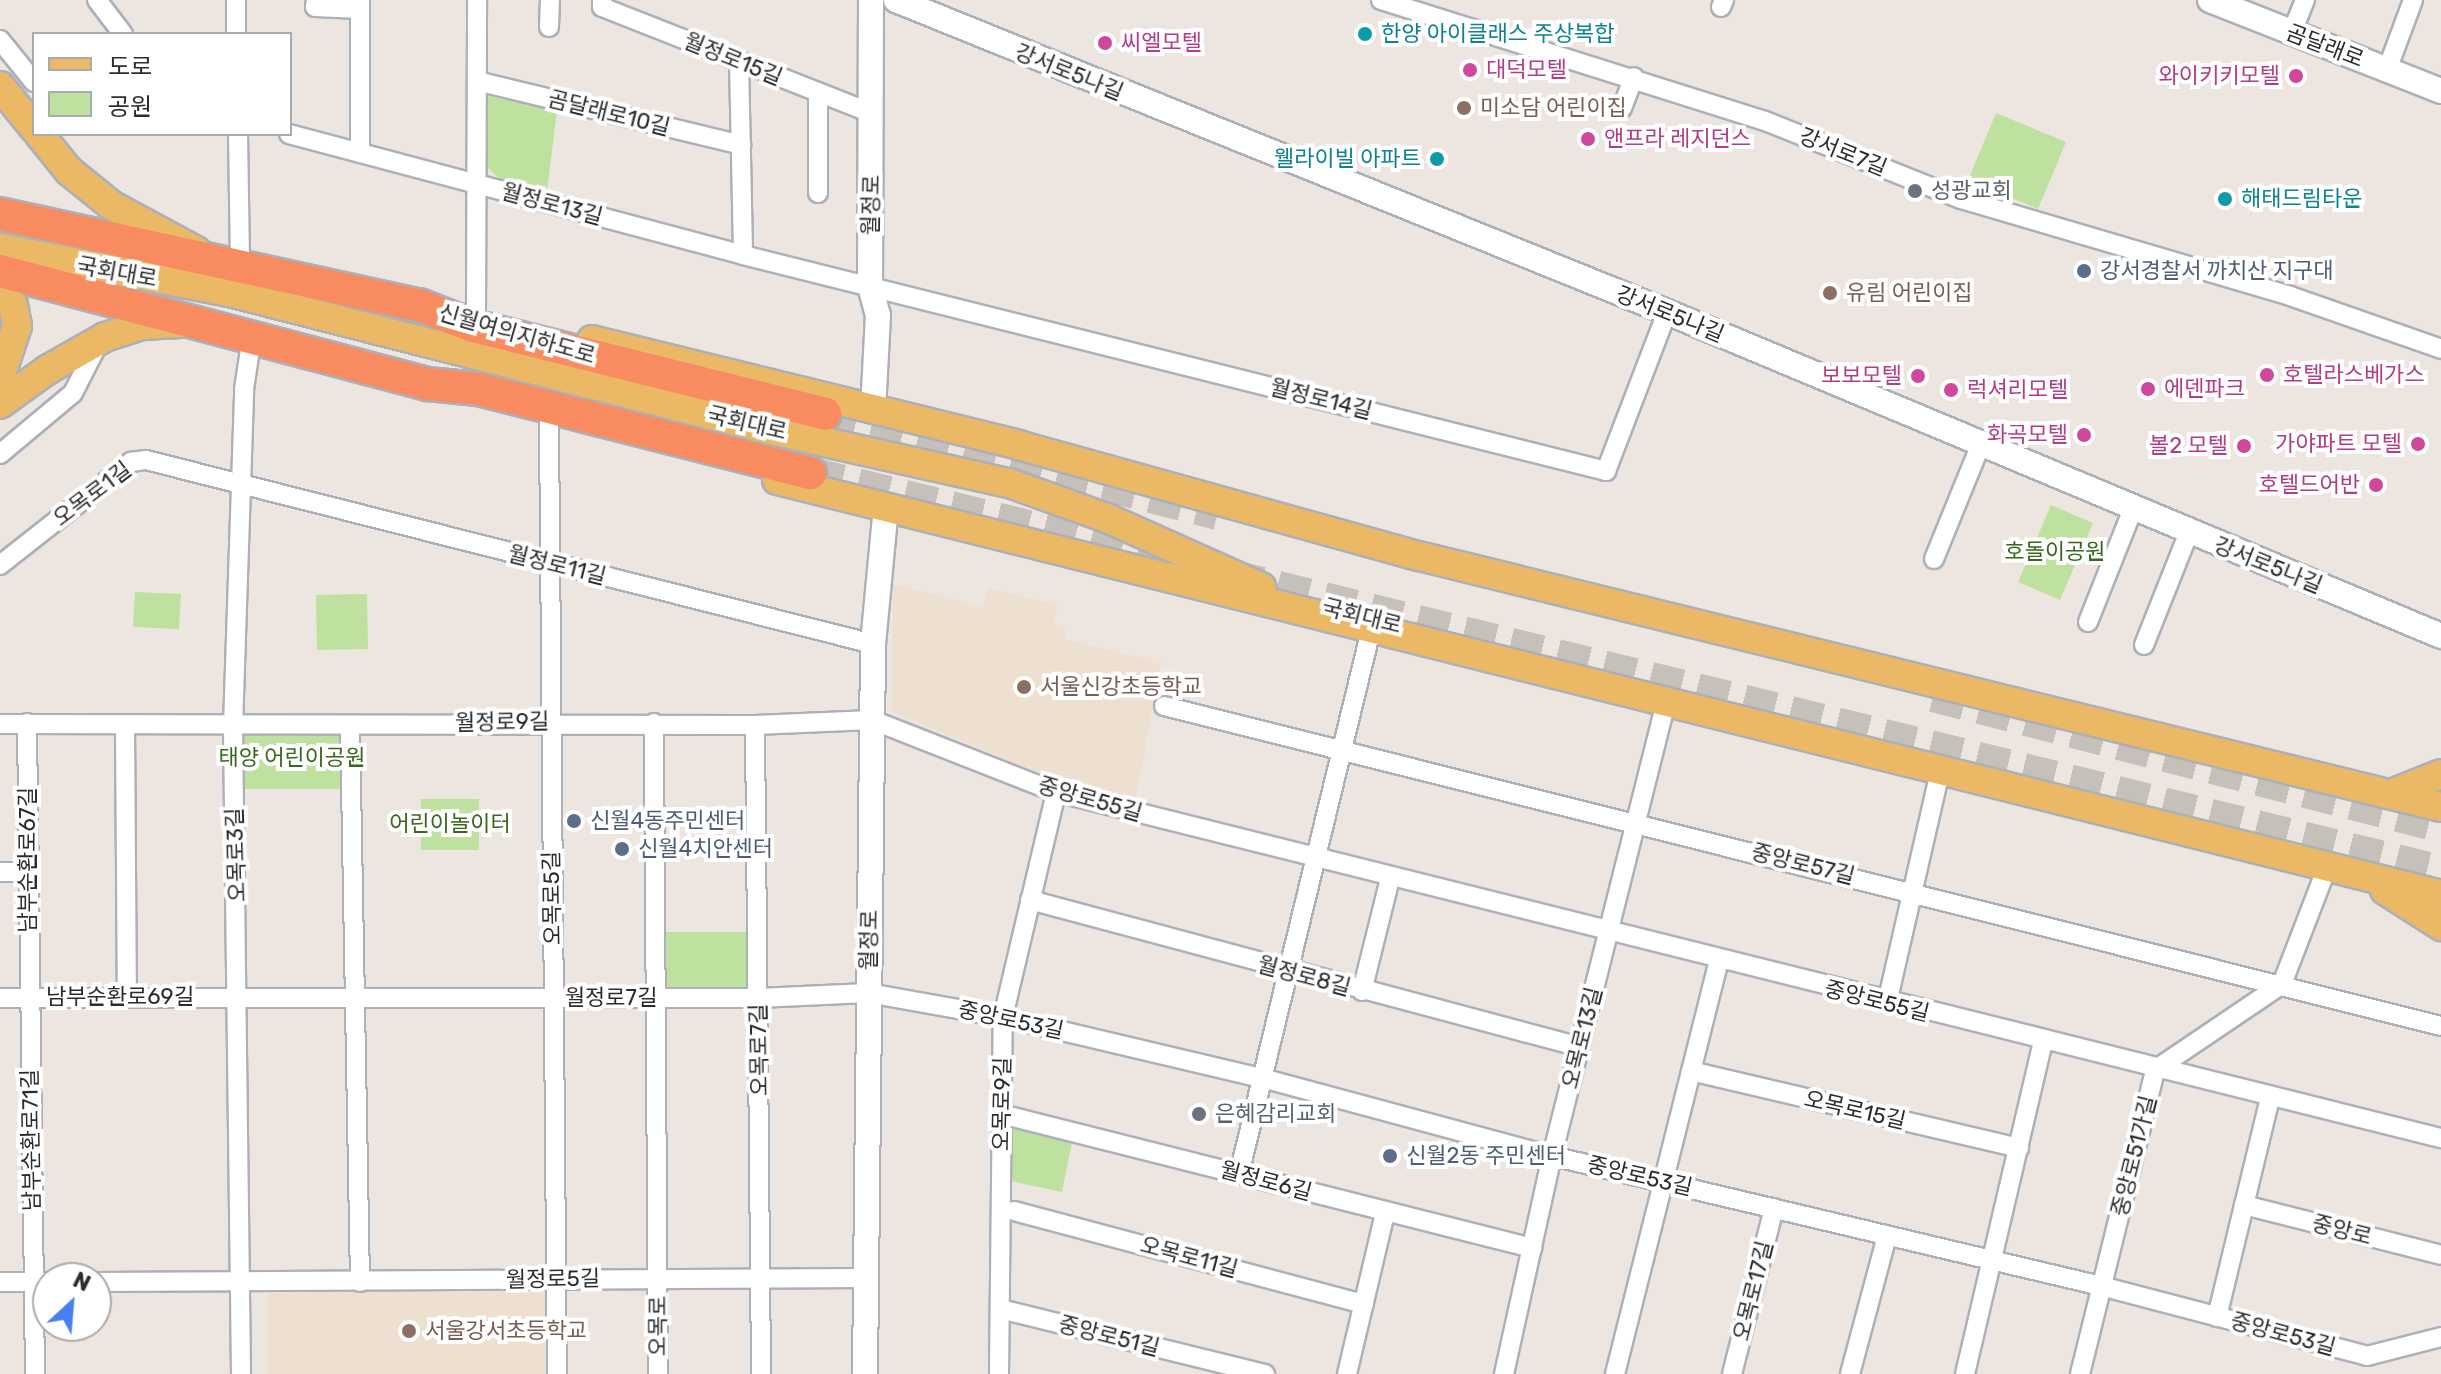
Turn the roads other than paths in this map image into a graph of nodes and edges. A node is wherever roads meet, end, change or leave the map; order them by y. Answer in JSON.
{"nodes":[{"id":1,"x":97,"y":0,"type":"edge"},
{"id":2,"x":236,"y":0,"type":"edge"},
{"id":3,"x":316,"y":0,"type":"edge"},
{"id":4,"x":477,"y":0,"type":"edge"},
{"id":5,"x":550,"y":0,"type":"edge"},
{"id":6,"x":602,"y":0,"type":"edge"},
{"id":7,"x":871,"y":0,"type":"edge"},
{"id":8,"x":896,"y":0,"type":"edge"},
{"id":9,"x":1381,"y":0,"type":"edge"},
{"id":10,"x":2210,"y":0,"type":"edge"},
{"id":11,"x":2305,"y":0,"type":"edge"},
{"id":12,"x":2413,"y":0,"type":"edge"},
{"id":13,"x":360,"y":4,"type":"edge"},
{"id":14,"x":549,"y":27,"type":"dead end"},
{"id":15,"x":121,"y":32,"type":"edge"},
{"id":16,"x":236,"y":32,"type":"edge"},
{"id":17,"x":2292,"y":32,"type":"junction"},
{"id":18,"x":0,"y":40,"type":"edge"},
{"id":19,"x":739,"y":61,"type":"junction"},
{"id":20,"x":2387,"y":70,"type":"junction"},
{"id":21,"x":1634,"y":77,"type":"junction"},
{"id":22,"x":32,"y":80,"type":"edge"},
{"id":23,"x":477,"y":81,"type":"junction"},
{"id":24,"x":0,"y":86,"type":"edge"},
{"id":25,"x":2441,"y":91,"type":"edge"},
{"id":26,"x":818,"y":92,"type":"junction"},
{"id":27,"x":1622,"y":108,"type":"dead end"},
{"id":28,"x":871,"y":113,"type":"junction"},
{"id":29,"x":32,"y":124,"type":"edge"},
{"id":30,"x":292,"y":135,"type":"edge"},
{"id":31,"x":41,"y":136,"type":"edge"},
{"id":32,"x":238,"y":136,"type":"edge"},
{"id":33,"x":741,"y":145,"type":"junction"},
{"id":34,"x":360,"y":153,"type":"junction"},
{"id":35,"x":476,"y":184,"type":"junction"},
{"id":36,"x":818,"y":193,"type":"dead end"},
{"id":37,"x":0,"y":214,"type":"edge"},
{"id":38,"x":0,"y":236,"type":"edge"},
{"id":39,"x":0,"y":248,"type":"edge"},
{"id":40,"x":743,"y":255,"type":"junction"},
{"id":41,"x":208,"y":257,"type":"junction"},
{"id":42,"x":240,"y":265,"type":"junction"},
{"id":43,"x":0,"y":271,"type":"edge"},
{"id":44,"x":870,"y":286,"type":"junction"},
{"id":45,"x":0,"y":289,"type":"edge"},
{"id":46,"x":419,"y":305,"type":"junction"},
{"id":47,"x":476,"y":311,"type":"junction"},
{"id":48,"x":1667,"y":312,"type":"junction"},
{"id":49,"x":196,"y":322,"type":"junction"},
{"id":50,"x":252,"y":337,"type":"junction"},
{"id":51,"x":100,"y":339,"type":"junction"},
{"id":52,"x":2441,"y":349,"type":"edge"},
{"id":53,"x":0,"y":377,"type":"edge"},
{"id":54,"x":428,"y":384,"type":"junction"},
{"id":55,"x":0,"y":404,"type":"edge"},
{"id":56,"x":873,"y":409,"type":"junction"},
{"id":57,"x":825,"y":414,"type":"tunnel mouth"},
{"id":58,"x":549,"y":422,"type":"junction"},
{"id":59,"x":1980,"y":446,"type":"junction"},
{"id":60,"x":0,"y":454,"type":"edge"},
{"id":61,"x":1080,"y":466,"type":"junction"},
{"id":62,"x":811,"y":473,"type":"tunnel mouth"},
{"id":63,"x":241,"y":485,"type":"junction"},
{"id":64,"x":886,"y":507,"type":"junction"},
{"id":65,"x":2133,"y":509,"type":"junction"},
{"id":66,"x":2189,"y":532,"type":"junction"},
{"id":67,"x":1934,"y":559,"type":"dead end"},
{"id":68,"x":550,"y":563,"type":"junction"},
{"id":69,"x":0,"y":565,"type":"edge"},
{"id":70,"x":2088,"y":622,"type":"dead end"},
{"id":71,"x":1371,"y":630,"type":"junction"},
{"id":72,"x":2441,"y":636,"type":"edge"},
{"id":73,"x":873,"y":644,"type":"junction"},
{"id":74,"x":2144,"y":645,"type":"dead end"},
{"id":75,"x":1477,"y":650,"type":"junction"},
{"id":76,"x":1666,"y":703,"type":"junction"},
{"id":77,"x":1164,"y":706,"type":"dead end"},
{"id":78,"x":872,"y":720,"type":"junction"},
{"id":79,"x":550,"y":721,"type":"junction"},
{"id":80,"x":27,"y":723,"type":"junction"},
{"id":81,"x":654,"y":723,"type":"junction"},
{"id":82,"x":0,"y":724,"type":"edge"},
{"id":83,"x":125,"y":725,"type":"junction"},
{"id":84,"x":755,"y":725,"type":"junction"},
{"id":85,"x":350,"y":726,"type":"junction"},
{"id":86,"x":233,"y":727,"type":"junction"},
{"id":87,"x":1342,"y":747,"type":"junction"},
{"id":88,"x":1940,"y":771,"type":"junction"},
{"id":89,"x":2441,"y":774,"type":"edge"},
{"id":90,"x":1056,"y":792,"type":"junction"},
{"id":91,"x":2396,"y":792,"type":"junction"},
{"id":92,"x":2437,"y":809,"type":"edge"},
{"id":93,"x":1638,"y":823,"type":"junction"},
{"id":94,"x":1313,"y":859,"type":"junction"},
{"id":95,"x":2339,"y":867,"type":"junction"},
{"id":96,"x":2441,"y":871,"type":"edge"},
{"id":97,"x":0,"y":872,"type":"edge"},
{"id":98,"x":28,"y":872,"type":"junction"},
{"id":99,"x":1390,"y":879,"type":"junction"},
{"id":100,"x":2404,"y":884,"type":"junction"},
{"id":101,"x":1913,"y":892,"type":"junction"},
{"id":102,"x":2441,"y":895,"type":"edge"},
{"id":103,"x":1030,"y":900,"type":"junction"},
{"id":104,"x":2441,"y":926,"type":"edge"},
{"id":105,"x":1609,"y":934,"type":"junction"},
{"id":106,"x":1719,"y":961,"type":"junction"},
{"id":107,"x":1287,"y":972,"type":"junction"},
{"id":108,"x":2282,"y":984,"type":"junction"},
{"id":109,"x":1362,"y":991,"type":"junction"},
{"id":110,"x":868,"y":993,"type":"junction"},
{"id":111,"x":29,"y":997,"type":"junction"},
{"id":112,"x":127,"y":997,"type":"junction"},
{"id":113,"x":239,"y":997,"type":"junction"},
{"id":114,"x":353,"y":997,"type":"junction"},
{"id":115,"x":554,"y":997,"type":"junction"},
{"id":116,"x":0,"y":998,"type":"edge"},
{"id":117,"x":657,"y":998,"type":"junction"},
{"id":118,"x":758,"y":998,"type":"junction"},
{"id":119,"x":1887,"y":1003,"type":"junction"},
{"id":120,"x":1003,"y":1017,"type":"junction"},
{"id":121,"x":2441,"y":1026,"type":"edge"},
{"id":122,"x":2043,"y":1042,"type":"junction"},
{"id":123,"x":1580,"y":1047,"type":"junction"},
{"id":124,"x":2155,"y":1070,"type":"junction"},
{"id":125,"x":1691,"y":1071,"type":"junction"},
{"id":126,"x":1262,"y":1078,"type":"junction"},
{"id":127,"x":2270,"y":1098,"type":"junction"},
{"id":128,"x":1001,"y":1114,"type":"junction"},
{"id":129,"x":2441,"y":1138,"type":"edge"},
{"id":130,"x":2019,"y":1148,"type":"junction"},
{"id":131,"x":1552,"y":1156,"type":"junction"},
{"id":132,"x":1239,"y":1174,"type":"junction"},
{"id":133,"x":1663,"y":1180,"type":"junction"},
{"id":134,"x":2244,"y":1205,"type":"junction"},
{"id":135,"x":1774,"y":1208,"type":"junction"},
{"id":136,"x":1014,"y":1211,"type":"dead end"},
{"id":137,"x":1385,"y":1213,"type":"junction"},
{"id":138,"x":1887,"y":1236,"type":"junction"},
{"id":139,"x":1532,"y":1248,"type":"junction"},
{"id":140,"x":2441,"y":1255,"type":"edge"},
{"id":141,"x":1990,"y":1261,"type":"junction"},
{"id":142,"x":39,"y":1262,"type":"edge"},
{"id":143,"x":659,"y":1278,"type":"junction"},
{"id":144,"x":761,"y":1278,"type":"junction"},
{"id":145,"x":866,"y":1278,"type":"junction"},
{"id":146,"x":557,"y":1279,"type":"junction"},
{"id":147,"x":0,"y":1282,"type":"edge"},
{"id":148,"x":32,"y":1282,"type":"edge"},
{"id":149,"x":112,"y":1282,"type":"edge"},
{"id":150,"x":239,"y":1282,"type":"junction"},
{"id":151,"x":360,"y":1282,"type":"junction"},
{"id":152,"x":2101,"y":1286,"type":"junction"},
{"id":153,"x":1364,"y":1304,"type":"junction"},
{"id":154,"x":1000,"y":1309,"type":"junction"},
{"id":155,"x":2217,"y":1317,"type":"junction"},
{"id":156,"x":2441,"y":1337,"type":"edge"},
{"id":157,"x":37,"y":1342,"type":"edge"},
{"id":158,"x":2366,"y":1365,"type":"edge"},
{"id":159,"x":35,"y":1374,"type":"edge"},
{"id":160,"x":241,"y":1374,"type":"edge"},
{"id":161,"x":557,"y":1374,"type":"edge"},
{"id":162,"x":658,"y":1374,"type":"edge"},
{"id":163,"x":761,"y":1374,"type":"edge"},
{"id":164,"x":865,"y":1374,"type":"edge"},
{"id":165,"x":999,"y":1374,"type":"edge"},
{"id":166,"x":1265,"y":1374,"type":"edge"},
{"id":167,"x":1347,"y":1374,"type":"edge"},
{"id":168,"x":1504,"y":1374,"type":"edge"},
{"id":169,"x":1615,"y":1374,"type":"edge"},
{"id":170,"x":1732,"y":1374,"type":"edge"},
{"id":171,"x":1850,"y":1374,"type":"edge"},
{"id":172,"x":1965,"y":1374,"type":"edge"},
{"id":173,"x":2080,"y":1374,"type":"edge"}],
"edges":[{"from":1,"to":15,"type":"street"},
{"from":2,"to":16,"type":"street"},
{"from":3,"to":13,"type":"street"},
{"from":4,"to":23,"type":"street"},
{"from":5,"to":14,"type":"street"},
{"from":6,"to":19,"type":"street","name":"월정로15길"},
{"from":7,"to":28,"type":"street","name":"월정로"},
{"from":8,"to":48,"type":"street","name":"강서로5나길"},
{"from":9,"to":21,"type":"street","name":"강서로7길"},
{"from":10,"to":17,"type":"street","name":"곰달래로"},
{"from":11,"to":17,"type":"street"},
{"from":12,"to":20,"type":"street"},
{"from":13,"to":34,"type":"street"},
{"from":17,"to":20,"type":"street","name":"곰달래로"},
{"from":18,"to":22,"type":"street"},
{"from":19,"to":26,"type":"street","name":"월정로15길"},
{"from":19,"to":33,"type":"street"},
{"from":20,"to":25,"type":"street","name":"곰달래로"},
{"from":21,"to":27,"type":"street"},
{"from":21,"to":52,"type":"street","name":"강서로7길"},
{"from":23,"to":33,"type":"street","name":"곰달래로10길"},
{"from":23,"to":35,"type":"street"},
{"from":24,"to":29,"type":"main road"},
{"from":26,"to":28,"type":"street","name":"월정로15길"},
{"from":26,"to":36,"type":"street"},
{"from":28,"to":44,"type":"street","name":"월정로"},
{"from":30,"to":34,"type":"street","name":"월정로13길"},
{"from":31,"to":41,"type":"main road"},
{"from":32,"to":42,"type":"street"},
{"from":33,"to":40,"type":"street"},
{"from":34,"to":35,"type":"street","name":"월정로13길"},
{"from":35,"to":40,"type":"street","name":"월정로13길"},
{"from":35,"to":47,"type":"street"},
{"from":37,"to":41,"type":"highway","name":"신월여의지하도로"},
{"from":38,"to":61,"type":"main road","name":"국회대로"},
{"from":39,"to":75,"type":"main road","name":"국회대로"},
{"from":40,"to":44,"type":"street","name":"월정로13길"},
{"from":41,"to":42,"type":"highway","name":"신월여의지하도로"},
{"from":42,"to":46,"type":"highway","name":"신월여의지하도로"},
{"from":43,"to":49,"type":"highway"},
{"from":44,"to":48,"type":"street","name":"월정로14길"},
{"from":44,"to":56,"type":"street","name":"월정로"},
{"from":45,"to":53,"type":"main road"},
{"from":46,"to":47,"type":"main road"},
{"from":46,"to":57,"type":"highway","name":"신월여의지하도로"},
{"from":47,"to":56,"type":"main road"},
{"from":48,"to":59,"type":"street","name":"강서로5나길"},
{"from":49,"to":50,"type":"highway"},
{"from":49,"to":51,"type":"main road"},
{"from":50,"to":54,"type":"highway"},
{"from":50,"to":63,"type":"street","name":"오목로3길"},
{"from":51,"to":55,"type":"main road"},
{"from":51,"to":60,"type":"street"},
{"from":54,"to":58,"type":"main road"},
{"from":54,"to":62,"type":"highway"},
{"from":56,"to":61,"type":"main road"},
{"from":58,"to":64,"type":"main road"},
{"from":58,"to":68,"type":"street","name":"오목로5길"},
{"from":59,"to":65,"type":"street","name":"강서로5나길"},
{"from":59,"to":67,"type":"street"},
{"from":61,"to":91,"type":"main road"},
{"from":63,"to":68,"type":"street","name":"월정로11길"},
{"from":63,"to":69,"type":"street","name":"오목로1길"},
{"from":63,"to":86,"type":"street","name":"오목로3길"},
{"from":64,"to":71,"type":"main road"},
{"from":64,"to":73,"type":"street","name":"월정로"},
{"from":65,"to":66,"type":"street","name":"강서로5나길"},
{"from":65,"to":70,"type":"street"},
{"from":66,"to":72,"type":"street","name":"강서로5나길"},
{"from":66,"to":74,"type":"street"},
{"from":68,"to":73,"type":"street","name":"월정로11길"},
{"from":68,"to":79,"type":"street","name":"오목로5길"},
{"from":71,"to":75,"type":"main road"},
{"from":71,"to":87,"type":"street"},
{"from":73,"to":78,"type":"street","name":"월정로"},
{"from":75,"to":76,"type":"main road"},
{"from":76,"to":88,"type":"main road"},
{"from":76,"to":93,"type":"street","name":"오목로13길"},
{"from":77,"to":87,"type":"street","name":"중앙로57길"},
{"from":78,"to":84,"type":"street","name":"월정로9길"},
{"from":78,"to":90,"type":"street","name":"중앙로55길"},
{"from":78,"to":110,"type":"street","name":"월정로"},
{"from":79,"to":81,"type":"street","name":"월정로9길"},
{"from":79,"to":85,"type":"street","name":"월정로9길"},
{"from":79,"to":115,"type":"street","name":"오목로5길"},
{"from":80,"to":82,"type":"street"},
{"from":80,"to":83,"type":"street"},
{"from":80,"to":98,"type":"street","name":"남부순환로67길"},
{"from":81,"to":84,"type":"street","name":"월정로9길"},
{"from":81,"to":117,"type":"street"},
{"from":83,"to":86,"type":"street"},
{"from":83,"to":112,"type":"street"},
{"from":84,"to":118,"type":"street","name":"오목로7길"},
{"from":85,"to":86,"type":"street","name":"월정로9길"},
{"from":85,"to":114,"type":"street"},
{"from":86,"to":113,"type":"street","name":"오목로3길"},
{"from":87,"to":93,"type":"street","name":"중앙로57길"},
{"from":87,"to":94,"type":"street"},
{"from":88,"to":95,"type":"main road"},
{"from":88,"to":101,"type":"street"},
{"from":89,"to":91,"type":"main road"},
{"from":90,"to":94,"type":"street","name":"중앙로55길"},
{"from":90,"to":103,"type":"street","name":"오목로9길"},
{"from":91,"to":92,"type":"main road"},
{"from":93,"to":101,"type":"street","name":"중앙로57길"},
{"from":93,"to":105,"type":"street","name":"오목로13길"},
{"from":94,"to":99,"type":"street","name":"중앙로55길"},
{"from":94,"to":107,"type":"street"},
{"from":95,"to":100,"type":"main road"},
{"from":95,"to":104,"type":"main road"},
{"from":95,"to":108,"type":"street"},
{"from":96,"to":100,"type":"main road"},
{"from":97,"to":98,"type":"street"},
{"from":98,"to":111,"type":"street","name":"남부순환로67길"},
{"from":99,"to":105,"type":"street","name":"중앙로55길"},
{"from":99,"to":109,"type":"street"},
{"from":100,"to":102,"type":"main road"},
{"from":101,"to":108,"type":"street","name":"중앙로57길"},
{"from":101,"to":119,"type":"street"},
{"from":103,"to":107,"type":"street","name":"월정로8길"},
{"from":103,"to":120,"type":"street","name":"오목로9길"},
{"from":105,"to":106,"type":"street","name":"중앙로55길"},
{"from":105,"to":123,"type":"street","name":"오목로13길"},
{"from":106,"to":119,"type":"street","name":"중앙로55길"},
{"from":106,"to":125,"type":"street"},
{"from":107,"to":109,"type":"street","name":"월정로8길"},
{"from":107,"to":126,"type":"street"},
{"from":108,"to":121,"type":"street","name":"중앙로57길"},
{"from":108,"to":124,"type":"street","name":"중앙로51가길"},
{"from":109,"to":123,"type":"street","name":"월정로8길"},
{"from":110,"to":118,"type":"street","name":"월정로7길"},
{"from":110,"to":120,"type":"street","name":"중앙로53길"},
{"from":110,"to":145,"type":"street","name":"월정로"},
{"from":111,"to":112,"type":"street","name":"남부순환로69길"},
{"from":111,"to":116,"type":"street","name":"남부순환로69길"},
{"from":111,"to":142,"type":"street","name":"남부순환로71길"},
{"from":112,"to":113,"type":"street","name":"남부순환로69길"},
{"from":113,"to":114,"type":"street","name":"월정로7길"},
{"from":113,"to":150,"type":"street","name":"오목로3길"},
{"from":114,"to":115,"type":"street","name":"월정로7길"},
{"from":114,"to":151,"type":"street"},
{"from":115,"to":117,"type":"street","name":"월정로7길"},
{"from":115,"to":146,"type":"street","name":"오목로5길"},
{"from":117,"to":118,"type":"street","name":"월정로7길"},
{"from":117,"to":143,"type":"street","name":"오목로"},
{"from":118,"to":144,"type":"street","name":"오목로7길"},
{"from":119,"to":122,"type":"street","name":"중앙로55길"},
{"from":120,"to":126,"type":"street","name":"중앙로53길"},
{"from":120,"to":128,"type":"street","name":"오목로9길"},
{"from":122,"to":124,"type":"street","name":"중앙로55길"},
{"from":122,"to":130,"type":"street"},
{"from":123,"to":131,"type":"street","name":"오목로13길"},
{"from":124,"to":127,"type":"street","name":"중앙로55길"},
{"from":124,"to":152,"type":"street","name":"중앙로51가길"},
{"from":125,"to":130,"type":"street","name":"오목로15길"},
{"from":125,"to":133,"type":"street"},
{"from":126,"to":131,"type":"street","name":"중앙로53길"},
{"from":126,"to":132,"type":"street"},
{"from":127,"to":129,"type":"street","name":"중앙로55길"},
{"from":127,"to":134,"type":"street","name":"중앙로53길"},
{"from":128,"to":132,"type":"street","name":"월정로6길"},
{"from":128,"to":154,"type":"street","name":"오목로9길"},
{"from":130,"to":141,"type":"street"},
{"from":131,"to":133,"type":"street","name":"중앙로53길"},
{"from":131,"to":139,"type":"street","name":"오목로13길"},
{"from":132,"to":137,"type":"street","name":"월정로6길"},
{"from":133,"to":135,"type":"street","name":"중앙로53길"},
{"from":133,"to":169,"type":"street"},
{"from":134,"to":140,"type":"street","name":"중앙로"},
{"from":134,"to":155,"type":"street","name":"중앙로53길"},
{"from":135,"to":138,"type":"street","name":"중앙로53길"},
{"from":135,"to":170,"type":"street","name":"오목로17길"},
{"from":136,"to":153,"type":"street","name":"오목로11길"},
{"from":137,"to":139,"type":"street","name":"월정로6길"},
{"from":137,"to":153,"type":"street"},
{"from":138,"to":141,"type":"street","name":"중앙로53길"},
{"from":138,"to":171,"type":"street"},
{"from":139,"to":168,"type":"street","name":"오목로13길"},
{"from":141,"to":152,"type":"street","name":"중앙로53길"},
{"from":141,"to":172,"type":"street"},
{"from":143,"to":144,"type":"street","name":"월정로5길"},
{"from":143,"to":146,"type":"street","name":"월정로5길"},
{"from":143,"to":162,"type":"street","name":"오목로"},
{"from":144,"to":145,"type":"street","name":"월정로5길"},
{"from":144,"to":163,"type":"street","name":"오목로7길"},
{"from":145,"to":164,"type":"street","name":"월정로"},
{"from":146,"to":151,"type":"street","name":"월정로5길"},
{"from":146,"to":161,"type":"street","name":"오목로5길"},
{"from":147,"to":148,"type":"street"},
{"from":149,"to":150,"type":"street"},
{"from":150,"to":151,"type":"street","name":"월정로5길"},
{"from":150,"to":160,"type":"street","name":"오목로3길"},
{"from":152,"to":155,"type":"street","name":"중앙로53길"},
{"from":152,"to":173,"type":"street","name":"중앙로51가길"},
{"from":153,"to":167,"type":"street"},
{"from":154,"to":165,"type":"street","name":"오목로9길"},
{"from":154,"to":166,"type":"street","name":"중앙로51길"},
{"from":155,"to":158,"type":"street","name":"중앙로53길"},
{"from":156,"to":158,"type":"street","name":"중앙로53길"},
{"from":157,"to":159,"type":"street"}]}
